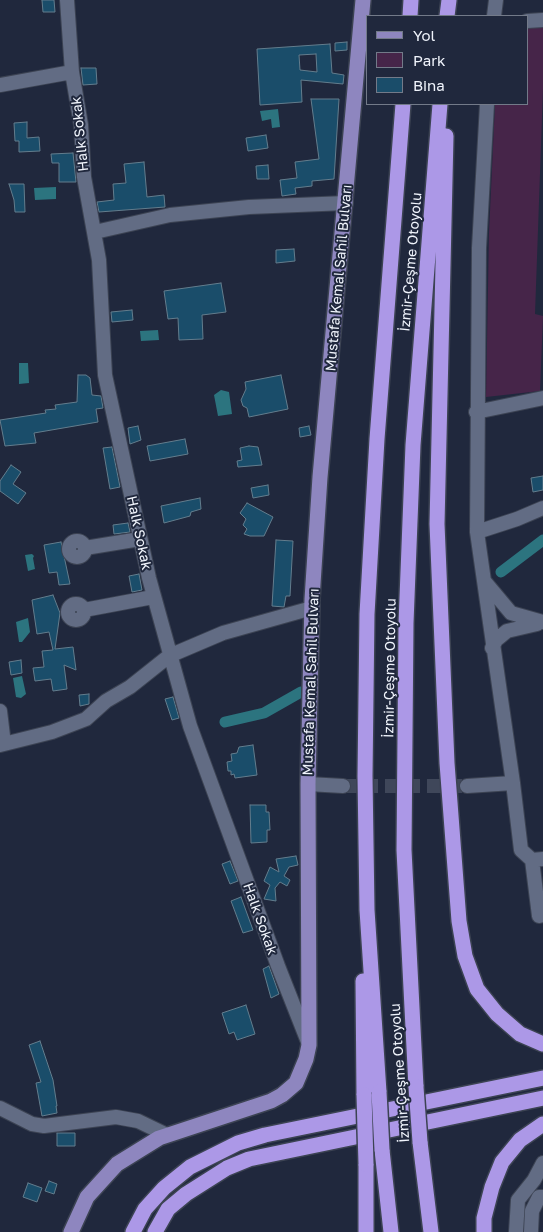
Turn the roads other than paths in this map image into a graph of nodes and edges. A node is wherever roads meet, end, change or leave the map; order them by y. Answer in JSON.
{"nodes":[{"id":1,"x":67,"y":0,"type":"edge"},
{"id":2,"x":363,"y":0,"type":"edge"},
{"id":3,"x":412,"y":0,"type":"edge"},
{"id":4,"x":449,"y":0,"type":"edge"},
{"id":5,"x":496,"y":0,"type":"edge"},
{"id":6,"x":410,"y":15,"type":"edge"},
{"id":7,"x":447,"y":15,"type":"edge"},
{"id":8,"x":494,"y":15,"type":"edge"},
{"id":9,"x":543,"y":20,"type":"edge"},
{"id":10,"x":528,"y":21,"type":"edge"},
{"id":11,"x":72,"y":72,"type":"junction"},
{"id":12,"x":0,"y":85,"type":"edge"},
{"id":13,"x":403,"y":105,"type":"edge"},
{"id":14,"x":440,"y":105,"type":"edge"},
{"id":15,"x":445,"y":105,"type":"edge"},
{"id":16,"x":488,"y":105,"type":"edge"},
{"id":17,"x":346,"y":203,"type":"junction"},
{"id":18,"x":95,"y":232,"type":"junction"},
{"id":19,"x":543,"y":398,"type":"edge"},
{"id":20,"x":476,"y":412,"type":"junction"},
{"id":21,"x":543,"y":508,"type":"edge"},
{"id":22,"x":477,"y":532,"type":"junction"},
{"id":23,"x":140,"y":538,"type":"junction"},
{"id":24,"x":85,"y":548,"type":"dead end"},
{"id":25,"x":483,"y":579,"type":"junction"},
{"id":26,"x":153,"y":597,"type":"junction"},
{"id":27,"x":312,"y":608,"type":"junction"},
{"id":28,"x":84,"y":610,"type":"dead end"},
{"id":29,"x":511,"y":613,"type":"junction"},
{"id":30,"x":488,"y":616,"type":"junction"},
{"id":31,"x":543,"y":623,"type":"edge"},
{"id":32,"x":518,"y":627,"type":"junction"},
{"id":33,"x":492,"y":648,"type":"junction"},
{"id":34,"x":169,"y":656,"type":"junction"},
{"id":35,"x":0,"y":711,"type":"edge"},
{"id":36,"x":2,"y":745,"type":"edge"},
{"id":37,"x":512,"y":783,"type":"junction"},
{"id":38,"x":308,"y":784,"type":"junction"},
{"id":39,"x":343,"y":786,"type":"tunnel mouth"},
{"id":40,"x":467,"y":786,"type":"tunnel mouth"},
{"id":41,"x":538,"y":860,"type":"edge"},
{"id":42,"x":367,"y":910,"type":"junction"},
{"id":43,"x":543,"y":915,"type":"edge"},
{"id":44,"x":543,"y":1044,"type":"edge"},
{"id":45,"x":309,"y":1045,"type":"junction"},
{"id":46,"x":543,"y":1078,"type":"edge"},
{"id":47,"x":543,"y":1098,"type":"edge"},
{"id":48,"x":0,"y":1108,"type":"edge"},
{"id":49,"x":543,"y":1124,"type":"edge"},
{"id":50,"x":167,"y":1135,"type":"junction"},
{"id":51,"x":543,"y":1163,"type":"edge"},
{"id":52,"x":543,"y":1197,"type":"edge"},
{"id":53,"x":71,"y":1232,"type":"edge"},
{"id":54,"x":133,"y":1232,"type":"edge"},
{"id":55,"x":155,"y":1232,"type":"edge"},
{"id":56,"x":366,"y":1232,"type":"edge"},
{"id":57,"x":391,"y":1232,"type":"edge"},
{"id":58,"x":431,"y":1232,"type":"edge"},
{"id":59,"x":484,"y":1232,"type":"edge"},
{"id":60,"x":516,"y":1232,"type":"edge"},
{"id":61,"x":531,"y":1232,"type":"edge"}],
"edges":[{"from":1,"to":11,"type":"street","name":"Halk Sokak"},
{"from":2,"to":17,"type":"main road","name":"Mustafa Kemal Sahil Bulvarı"},
{"from":3,"to":6,"type":"highway"},
{"from":4,"to":7,"type":"highway"},
{"from":5,"to":8,"type":"street"},
{"from":9,"to":10,"type":"street"},
{"from":11,"to":12,"type":"street"},
{"from":11,"to":18,"type":"street","name":"Halk Sokak"},
{"from":13,"to":42,"type":"highway","name":"İzmir-Çeşme Otoyolu"},
{"from":14,"to":58,"type":"highway","name":"İzmir-Çeşme Otoyolu","bridge":true},
{"from":15,"to":44,"type":"highway"},
{"from":16,"to":20,"type":"street"},
{"from":17,"to":18,"type":"street"},
{"from":17,"to":27,"type":"main road","name":"Mustafa Kemal Sahil Bulvarı"},
{"from":18,"to":23,"type":"street","name":"Halk Sokak"},
{"from":19,"to":20,"type":"street"},
{"from":20,"to":22,"type":"street"},
{"from":21,"to":22,"type":"street"},
{"from":22,"to":25,"type":"street"},
{"from":23,"to":24,"type":"street"},
{"from":23,"to":26,"type":"street","name":"Halk Sokak"},
{"from":25,"to":29,"type":"street"},
{"from":25,"to":30,"type":"street"},
{"from":26,"to":28,"type":"street"},
{"from":26,"to":34,"type":"street","name":"Halk Sokak"},
{"from":27,"to":34,"type":"street"},
{"from":27,"to":38,"type":"main road","name":"Mustafa Kemal Sahil Bulvarı"},
{"from":29,"to":30,"type":"street"},
{"from":29,"to":31,"type":"street"},
{"from":30,"to":32,"type":"street"},
{"from":30,"to":33,"type":"street"},
{"from":31,"to":32,"type":"street"},
{"from":32,"to":33,"type":"street"},
{"from":33,"to":37,"type":"street"},
{"from":34,"to":36,"type":"street"},
{"from":34,"to":45,"type":"street","name":"Halk Sokak"},
{"from":35,"to":36,"type":"street"},
{"from":37,"to":40,"type":"street"},
{"from":37,"to":41,"type":"street"},
{"from":38,"to":39,"type":"street"},
{"from":38,"to":45,"type":"main road","name":"Mustafa Kemal Sahil Bulvarı"},
{"from":41,"to":43,"type":"street"},
{"from":42,"to":56,"type":"highway","bridge":true},
{"from":42,"to":57,"type":"highway","name":"İzmir-Çeşme Otoyolu","bridge":true},
{"from":45,"to":50,"type":"main road","name":"Mustafa Kemal Sahil Bulvarı"},
{"from":46,"to":54,"type":"highway"},
{"from":47,"to":55,"type":"highway"},
{"from":48,"to":50,"type":"street"},
{"from":49,"to":59,"type":"highway"},
{"from":50,"to":53,"type":"main road","name":"Mustafa Kemal Sahil Bulvarı"},
{"from":51,"to":60,"type":"street"},
{"from":52,"to":61,"type":"street"}]}
